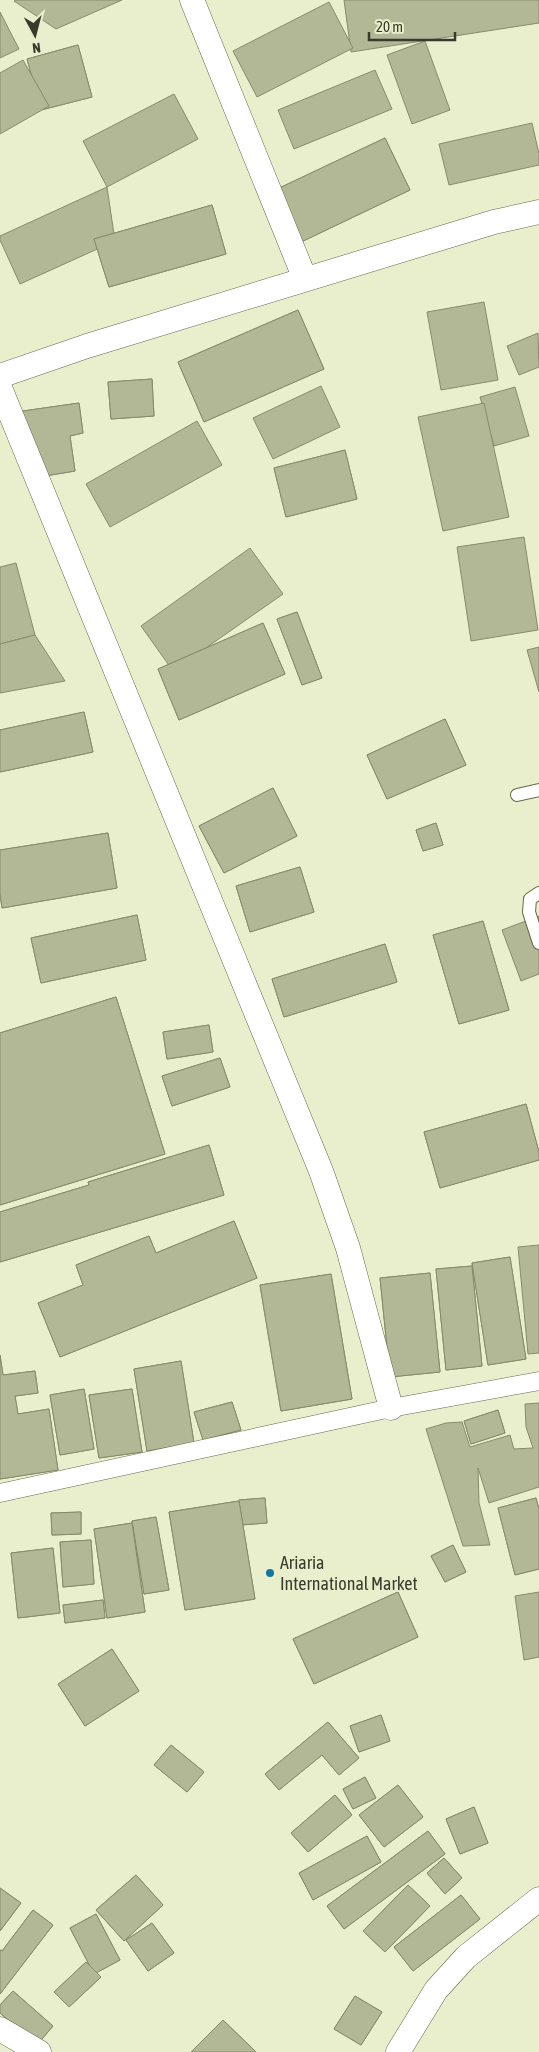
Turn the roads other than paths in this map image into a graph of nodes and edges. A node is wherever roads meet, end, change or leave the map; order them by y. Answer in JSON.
{"nodes":[{"id":1,"x":192,"y":0,"type":"edge"},
{"id":2,"x":539,"y":212,"type":"edge"},
{"id":3,"x":305,"y":279,"type":"junction"},
{"id":4,"x":0,"y":376,"type":"edge"},
{"id":5,"x":0,"y":388,"type":"edge"},
{"id":6,"x":539,"y":790,"type":"edge"},
{"id":7,"x":517,"y":796,"type":"dead end"},
{"id":8,"x":539,"y":893,"type":"edge"},
{"id":9,"x":539,"y":943,"type":"edge"},
{"id":10,"x":539,"y":1381,"type":"edge"},
{"id":11,"x":391,"y":1408,"type":"junction"},
{"id":12,"x":0,"y":1493,"type":"edge"},
{"id":13,"x":539,"y":1899,"type":"edge"},
{"id":14,"x":0,"y":2029,"type":"edge"},
{"id":15,"x":39,"y":2052,"type":"edge"},
{"id":16,"x":398,"y":2052,"type":"edge"}],
"edges":[{"from":1,"to":3,"type":"street"},
{"from":2,"to":3,"type":"street"},
{"from":3,"to":4,"type":"street"},
{"from":5,"to":11,"type":"street"},
{"from":6,"to":7,"type":"lane"},
{"from":8,"to":9,"type":"lane"},
{"from":10,"to":11,"type":"street"},
{"from":11,"to":12,"type":"street"},
{"from":13,"to":16,"type":"street"},
{"from":14,"to":15,"type":"street"}]}
